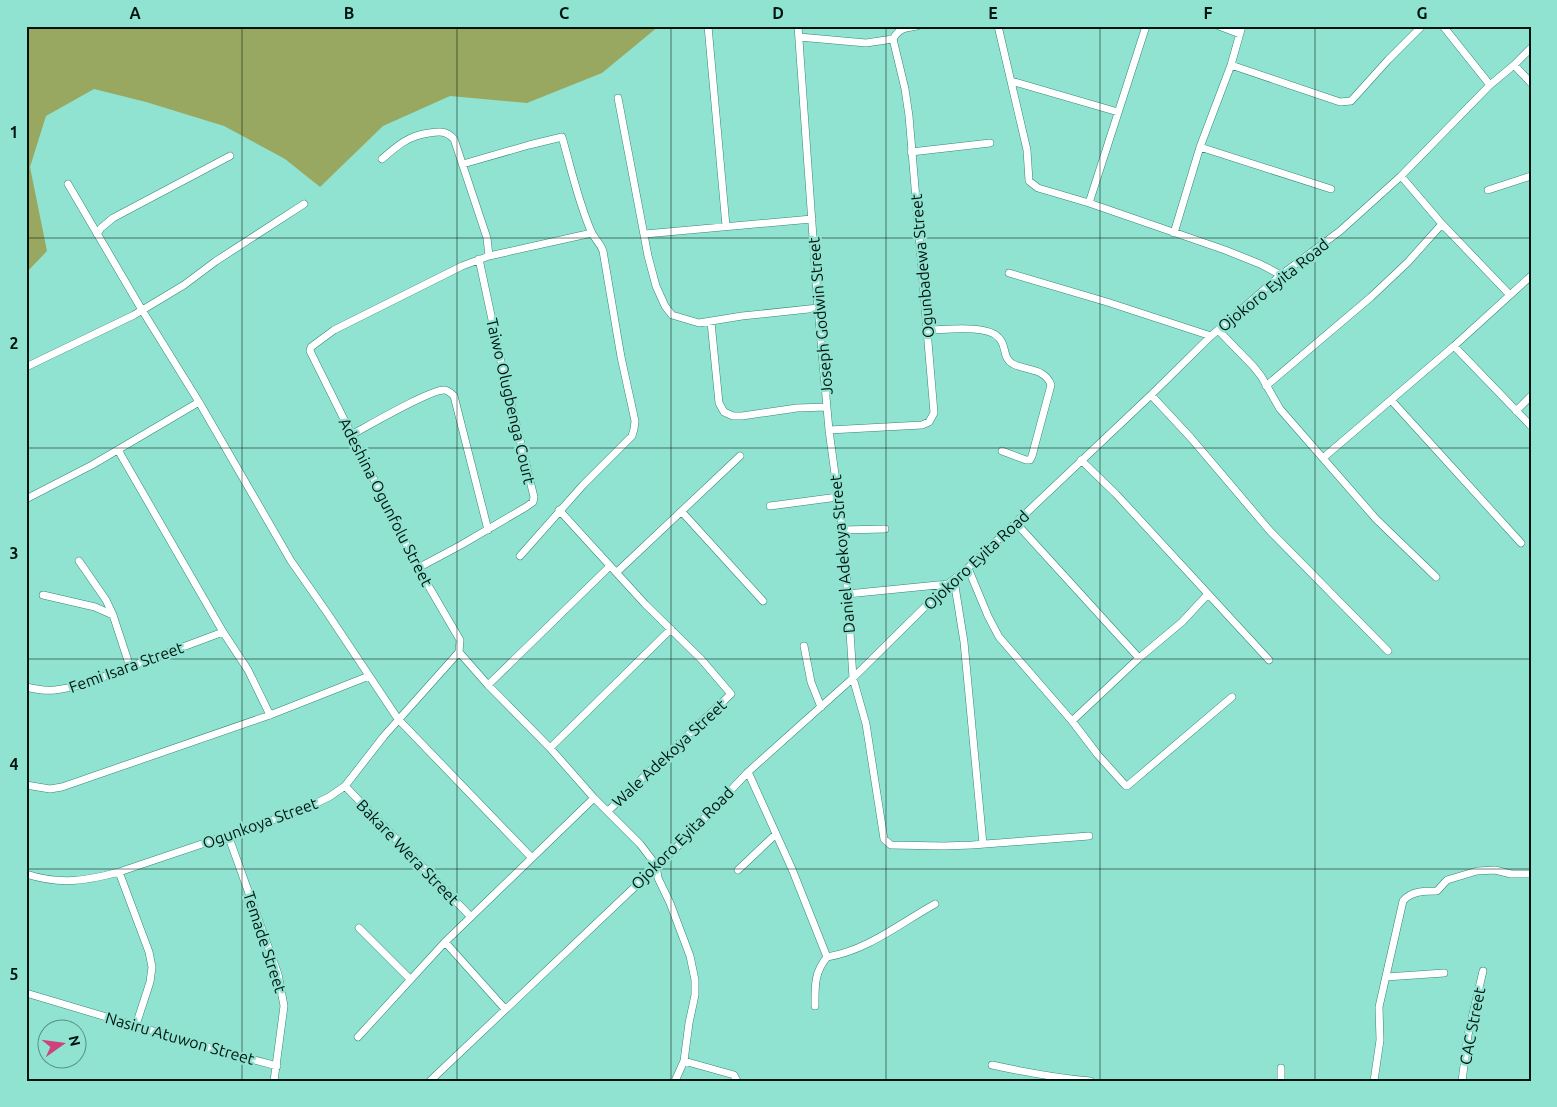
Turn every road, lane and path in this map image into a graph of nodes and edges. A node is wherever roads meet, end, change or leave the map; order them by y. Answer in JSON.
{"nodes":[{"id":1,"x":708,"y":26,"type":"edge"},
{"id":2,"x":798,"y":26,"type":"edge"},
{"id":3,"x":917,"y":26,"type":"edge"},
{"id":4,"x":998,"y":26,"type":"edge"},
{"id":5,"x":1145,"y":26,"type":"edge"},
{"id":6,"x":1219,"y":26,"type":"edge"},
{"id":7,"x":1422,"y":26,"type":"edge"},
{"id":8,"x":1443,"y":26,"type":"edge"},
{"id":9,"x":1241,"y":30,"type":"edge"},
{"id":10,"x":800,"y":37,"type":"junction"},
{"id":11,"x":893,"y":39,"type":"junction"},
{"id":12,"x":1531,"y":48,"type":"edge"},
{"id":13,"x":1230,"y":64,"type":"junction"},
{"id":14,"x":1514,"y":65,"type":"junction"},
{"id":15,"x":1010,"y":81,"type":"junction"},
{"id":16,"x":1531,"y":83,"type":"edge"},
{"id":17,"x":1490,"y":85,"type":"junction"},
{"id":18,"x":618,"y":98,"type":"dead end"},
{"id":19,"x":1118,"y":112,"type":"junction"},
{"id":20,"x":990,"y":144,"type":"dead end"},
{"id":21,"x":1200,"y":147,"type":"junction"},
{"id":22,"x":912,"y":152,"type":"junction"},
{"id":23,"x":230,"y":156,"type":"dead end"},
{"id":24,"x":382,"y":159,"type":"dead end"},
{"id":25,"x":463,"y":164,"type":"junction"},
{"id":26,"x":1401,"y":176,"type":"junction"},
{"id":27,"x":1531,"y":176,"type":"edge"},
{"id":28,"x":68,"y":184,"type":"dead end"},
{"id":29,"x":1331,"y":189,"type":"dead end"},
{"id":30,"x":1488,"y":190,"type":"dead end"},
{"id":31,"x":1089,"y":203,"type":"junction"},
{"id":32,"x":304,"y":204,"type":"dead end"},
{"id":33,"x":812,"y":219,"type":"junction"},
{"id":34,"x":1442,"y":224,"type":"junction"},
{"id":35,"x":726,"y":226,"type":"junction"},
{"id":36,"x":1174,"y":233,"type":"junction"},
{"id":37,"x":97,"y":234,"type":"junction"},
{"id":38,"x":592,"y":234,"type":"junction"},
{"id":39,"x":645,"y":234,"type":"junction"},
{"id":40,"x":489,"y":256,"type":"junction"},
{"id":41,"x":479,"y":259,"type":"junction"},
{"id":42,"x":1009,"y":273,"type":"dead end"},
{"id":43,"x":1281,"y":275,"type":"junction"},
{"id":44,"x":1531,"y":276,"type":"edge"},
{"id":45,"x":1510,"y":295,"type":"junction"},
{"id":46,"x":818,"y":308,"type":"junction"},
{"id":47,"x":142,"y":310,"type":"junction"},
{"id":48,"x":712,"y":322,"type":"junction"},
{"id":49,"x":928,"y":330,"type":"junction"},
{"id":50,"x":1218,"y":330,"type":"junction"},
{"id":51,"x":1211,"y":336,"type":"junction"},
{"id":52,"x":1454,"y":346,"type":"junction"},
{"id":53,"x":26,"y":367,"type":"edge"},
{"id":54,"x":1266,"y":386,"type":"junction"},
{"id":55,"x":1151,"y":396,"type":"junction"},
{"id":56,"x":1531,"y":396,"type":"edge"},
{"id":57,"x":1391,"y":400,"type":"junction"},
{"id":58,"x":199,"y":402,"type":"junction"},
{"id":59,"x":827,"y":407,"type":"junction"},
{"id":60,"x":1516,"y":411,"type":"junction"},
{"id":61,"x":1531,"y":426,"type":"edge"},
{"id":62,"x":829,"y":430,"type":"junction"},
{"id":63,"x":351,"y":435,"type":"junction"},
{"id":64,"x":118,"y":450,"type":"junction"},
{"id":65,"x":1002,"y":451,"type":"dead end"},
{"id":66,"x":740,"y":456,"type":"dead end"},
{"id":67,"x":1323,"y":458,"type":"junction"},
{"id":68,"x":1082,"y":460,"type":"junction"},
{"id":69,"x":838,"y":497,"type":"junction"},
{"id":70,"x":26,"y":499,"type":"edge"},
{"id":71,"x":770,"y":506,"type":"dead end"},
{"id":72,"x":559,"y":510,"type":"junction"},
{"id":73,"x":682,"y":512,"type":"junction"},
{"id":74,"x":1016,"y":523,"type":"junction"},
{"id":75,"x":886,"y":529,"type":"dead end"},
{"id":76,"x":488,"y":530,"type":"junction"},
{"id":77,"x":842,"y":530,"type":"junction"},
{"id":78,"x":1521,"y":543,"type":"dead end"},
{"id":79,"x":520,"y":556,"type":"dead end"},
{"id":80,"x":79,"y":561,"type":"dead end"},
{"id":81,"x":610,"y":566,"type":"junction"},
{"id":82,"x":418,"y":568,"type":"junction"},
{"id":83,"x":968,"y":568,"type":"junction"},
{"id":84,"x":617,"y":572,"type":"junction"},
{"id":85,"x":1436,"y":576,"type":"dead end"},
{"id":86,"x":951,"y":582,"type":"junction"},
{"id":87,"x":847,"y":594,"type":"junction"},
{"id":88,"x":1208,"y":594,"type":"junction"},
{"id":89,"x":43,"y":595,"type":"dead end"},
{"id":90,"x":763,"y":601,"type":"dead end"},
{"id":91,"x":113,"y":615,"type":"junction"},
{"id":92,"x":671,"y":629,"type":"junction"},
{"id":93,"x":223,"y":632,"type":"junction"},
{"id":94,"x":804,"y":646,"type":"dead end"},
{"id":95,"x":1388,"y":651,"type":"dead end"},
{"id":96,"x":459,"y":652,"type":"junction"},
{"id":97,"x":1139,"y":658,"type":"junction"},
{"id":98,"x":1269,"y":660,"type":"dead end"},
{"id":99,"x":130,"y":667,"type":"junction"},
{"id":100,"x":369,"y":676,"type":"junction"},
{"id":101,"x":853,"y":678,"type":"junction"},
{"id":102,"x":488,"y":685,"type":"junction"},
{"id":103,"x":26,"y":687,"type":"edge"},
{"id":104,"x":1232,"y":696,"type":"dead end"},
{"id":105,"x":821,"y":707,"type":"junction"},
{"id":106,"x":270,"y":715,"type":"junction"},
{"id":107,"x":398,"y":719,"type":"junction"},
{"id":108,"x":1072,"y":720,"type":"junction"},
{"id":109,"x":550,"y":748,"type":"junction"},
{"id":110,"x":748,"y":772,"type":"junction"},
{"id":111,"x":26,"y":785,"type":"edge"},
{"id":112,"x":345,"y":786,"type":"junction"},
{"id":113,"x":594,"y":798,"type":"junction"},
{"id":114,"x":608,"y":811,"type":"junction"},
{"id":115,"x":776,"y":834,"type":"junction"},
{"id":116,"x":228,"y":835,"type":"junction"},
{"id":117,"x":1089,"y":836,"type":"dead end"},
{"id":118,"x":983,"y":844,"type":"junction"},
{"id":119,"x":532,"y":858,"type":"junction"},
{"id":120,"x":656,"y":865,"type":"junction"},
{"id":121,"x":738,"y":870,"type":"dead end"},
{"id":122,"x":119,"y":872,"type":"junction"},
{"id":123,"x":26,"y":874,"type":"edge"},
{"id":124,"x":1531,"y":874,"type":"edge"},
{"id":125,"x":934,"y":904,"type":"dead end"},
{"id":126,"x":471,"y":918,"type":"junction"},
{"id":127,"x":359,"y":928,"type":"dead end"},
{"id":128,"x":445,"y":942,"type":"junction"},
{"id":129,"x":827,"y":957,"type":"junction"},
{"id":130,"x":1483,"y":971,"type":"dead end"},
{"id":131,"x":1444,"y":973,"type":"dead end"},
{"id":132,"x":1386,"y":978,"type":"junction"},
{"id":133,"x":410,"y":979,"type":"junction"},
{"id":134,"x":26,"y":993,"type":"edge"},
{"id":135,"x":815,"y":1006,"type":"dead end"},
{"id":136,"x":505,"y":1009,"type":"junction"},
{"id":137,"x":136,"y":1025,"type":"junction"},
{"id":138,"x":358,"y":1037,"type":"dead end"},
{"id":139,"x":684,"y":1061,"type":"junction"},
{"id":140,"x":992,"y":1065,"type":"dead end"},
{"id":141,"x":277,"y":1066,"type":"junction"},
{"id":142,"x":1282,"y":1068,"type":"dead end"},
{"id":143,"x":274,"y":1081,"type":"edge"},
{"id":144,"x":430,"y":1081,"type":"edge"},
{"id":145,"x":675,"y":1081,"type":"edge"},
{"id":146,"x":736,"y":1081,"type":"edge"},
{"id":147,"x":1090,"y":1081,"type":"edge"},
{"id":148,"x":1281,"y":1081,"type":"edge"},
{"id":149,"x":1374,"y":1081,"type":"edge"},
{"id":150,"x":1462,"y":1081,"type":"edge"}],
"edges":[{"from":1,"to":35,"type":"street"},
{"from":2,"to":10,"type":"street"},
{"from":3,"to":11,"type":"street"},
{"from":4,"to":15,"type":"street"},
{"from":5,"to":19,"type":"street"},
{"from":6,"to":9,"type":"street"},
{"from":7,"to":13,"type":"street"},
{"from":8,"to":17,"type":"street"},
{"from":9,"to":13,"type":"street"},
{"from":10,"to":11,"type":"street"},
{"from":10,"to":33,"type":"street"},
{"from":11,"to":22,"type":"street","name":"Ogunbadewa Street"},
{"from":12,"to":14,"type":"street","name":"Ojokoro Eyita Road"},
{"from":13,"to":21,"type":"street"},
{"from":14,"to":16,"type":"street"},
{"from":14,"to":17,"type":"street","name":"Ojokoro Eyita Road"},
{"from":15,"to":19,"type":"street"},
{"from":15,"to":31,"type":"street"},
{"from":17,"to":26,"type":"street","name":"Ojokoro Eyita Road"},
{"from":18,"to":39,"type":"street"},
{"from":19,"to":31,"type":"street"},
{"from":20,"to":22,"type":"street"},
{"from":21,"to":29,"type":"street"},
{"from":21,"to":36,"type":"street"},
{"from":22,"to":49,"type":"street","name":"Ogunbadewa Street"},
{"from":23,"to":37,"type":"street"},
{"from":24,"to":25,"type":"street"},
{"from":25,"to":38,"type":"street"},
{"from":25,"to":40,"type":"street"},
{"from":26,"to":34,"type":"street"},
{"from":26,"to":43,"type":"street","name":"Ojokoro Eyita Road"},
{"from":27,"to":30,"type":"street"},
{"from":28,"to":37,"type":"street"},
{"from":31,"to":36,"type":"street"},
{"from":32,"to":47,"type":"street"},
{"from":33,"to":35,"type":"street","name":"Joseph Godwin Street"},
{"from":33,"to":46,"type":"street","name":"Joseph Godwin Street"},
{"from":34,"to":45,"type":"street"},
{"from":34,"to":54,"type":"street"},
{"from":35,"to":39,"type":"street","name":"Joseph Godwin Street"},
{"from":36,"to":43,"type":"street"},
{"from":37,"to":47,"type":"street"},
{"from":38,"to":40,"type":"street"},
{"from":38,"to":72,"type":"street"},
{"from":39,"to":48,"type":"street"},
{"from":40,"to":41,"type":"street"},
{"from":41,"to":63,"type":"street","name":"Adeshina Ogunfolu Street"},
{"from":41,"to":76,"type":"street","name":"Taiwo Olugbenga Court"},
{"from":42,"to":51,"type":"street"},
{"from":43,"to":50,"type":"street","name":"Ojokoro Eyita Road"},
{"from":44,"to":45,"type":"street"},
{"from":45,"to":52,"type":"street"},
{"from":46,"to":48,"type":"street"},
{"from":46,"to":59,"type":"street","name":"Joseph Godwin Street"},
{"from":47,"to":53,"type":"street"},
{"from":47,"to":58,"type":"street"},
{"from":48,"to":59,"type":"street"},
{"from":49,"to":62,"type":"street","name":"Ogunbadewa Street"},
{"from":49,"to":65,"type":"street"},
{"from":50,"to":51,"type":"street","name":"Ojokoro Eyita Road"},
{"from":50,"to":54,"type":"street"},
{"from":51,"to":55,"type":"street","name":"Ojokoro Eyita Road"},
{"from":52,"to":57,"type":"street"},
{"from":52,"to":60,"type":"street"},
{"from":54,"to":67,"type":"street"},
{"from":55,"to":68,"type":"street","name":"Ojokoro Eyita Road"},
{"from":55,"to":95,"type":"street"},
{"from":56,"to":60,"type":"street"},
{"from":57,"to":67,"type":"street"},
{"from":57,"to":78,"type":"street"},
{"from":58,"to":64,"type":"street"},
{"from":58,"to":100,"type":"street"},
{"from":59,"to":62,"type":"street","name":"Joseph Godwin Street"},
{"from":60,"to":61,"type":"street"},
{"from":62,"to":69,"type":"street","name":"Daniel Adekoya Street"},
{"from":63,"to":76,"type":"street"},
{"from":63,"to":82,"type":"street","name":"Adeshina Ogunfolu Street"},
{"from":64,"to":70,"type":"street"},
{"from":64,"to":93,"type":"street"},
{"from":66,"to":73,"type":"street"},
{"from":67,"to":85,"type":"street"},
{"from":68,"to":74,"type":"street","name":"Ojokoro Eyita Road"},
{"from":68,"to":88,"type":"street"},
{"from":69,"to":71,"type":"street"},
{"from":69,"to":77,"type":"street","name":"Daniel Adekoya Street"},
{"from":72,"to":79,"type":"street"},
{"from":72,"to":81,"type":"street"},
{"from":73,"to":84,"type":"street"},
{"from":73,"to":90,"type":"street"},
{"from":74,"to":83,"type":"street","name":"Ojokoro Eyita Road"},
{"from":74,"to":97,"type":"street"},
{"from":75,"to":77,"type":"street"},
{"from":76,"to":82,"type":"street","name":"Taiwo Olugbenga Court"},
{"from":77,"to":87,"type":"street","name":"Daniel Adekoya Street"},
{"from":80,"to":91,"type":"street"},
{"from":81,"to":84,"type":"street"},
{"from":81,"to":102,"type":"street"},
{"from":82,"to":96,"type":"street","name":"Adeshina Ogunfolu Street"},
{"from":83,"to":86,"type":"street","name":"Ojokoro Eyita Road"},
{"from":83,"to":108,"type":"street"},
{"from":84,"to":92,"type":"street"},
{"from":86,"to":87,"type":"street"},
{"from":86,"to":101,"type":"street","name":"Ojokoro Eyita Road"},
{"from":86,"to":118,"type":"street"},
{"from":87,"to":101,"type":"street","name":"Daniel Adekoya Street"},
{"from":88,"to":97,"type":"street"},
{"from":88,"to":98,"type":"street"},
{"from":89,"to":91,"type":"street"},
{"from":91,"to":99,"type":"street"},
{"from":92,"to":109,"type":"street"},
{"from":92,"to":114,"type":"street","name":"Wale Adekoya Street"},
{"from":93,"to":99,"type":"street","name":"Femi Isara Street"},
{"from":93,"to":106,"type":"street"},
{"from":94,"to":105,"type":"street"},
{"from":96,"to":102,"type":"street"},
{"from":96,"to":107,"type":"street","name":"Ogunkoya Street"},
{"from":97,"to":108,"type":"street"},
{"from":99,"to":103,"type":"street","name":"Femi Isara Street"},
{"from":100,"to":106,"type":"street"},
{"from":100,"to":107,"type":"street"},
{"from":101,"to":105,"type":"street","name":"Ojokoro Eyita Road"},
{"from":101,"to":118,"type":"street","name":"Daniel Adekoya Street"},
{"from":102,"to":109,"type":"street"},
{"from":104,"to":108,"type":"street"},
{"from":105,"to":110,"type":"street","name":"Ojokoro Eyita Road"},
{"from":106,"to":111,"type":"street"},
{"from":107,"to":112,"type":"street","name":"Ogunkoya Street"},
{"from":107,"to":119,"type":"street"},
{"from":109,"to":113,"type":"street"},
{"from":110,"to":115,"type":"street"},
{"from":110,"to":120,"type":"street","name":"Ojokoro Eyita Road"},
{"from":112,"to":116,"type":"street","name":"Ogunkoya Street"},
{"from":112,"to":126,"type":"street","name":"Bakare Wera Street"},
{"from":113,"to":114,"type":"street"},
{"from":113,"to":119,"type":"street"},
{"from":114,"to":120,"type":"street"},
{"from":115,"to":121,"type":"street"},
{"from":115,"to":129,"type":"street"},
{"from":116,"to":122,"type":"street","name":"Ogunkoya Street"},
{"from":116,"to":141,"type":"street","name":"Temade Street"},
{"from":117,"to":118,"type":"street"},
{"from":119,"to":126,"type":"street"},
{"from":120,"to":136,"type":"street","name":"Ojokoro Eyita Road"},
{"from":120,"to":139,"type":"street"},
{"from":122,"to":123,"type":"street","name":"Ogunkoya Street"},
{"from":122,"to":137,"type":"street"},
{"from":124,"to":132,"type":"street"},
{"from":125,"to":129,"type":"street"},
{"from":126,"to":128,"type":"street"},
{"from":127,"to":133,"type":"street"},
{"from":128,"to":133,"type":"street"},
{"from":128,"to":136,"type":"street"},
{"from":129,"to":135,"type":"street"},
{"from":130,"to":150,"type":"street","name":"CAC Street"},
{"from":131,"to":132,"type":"street"},
{"from":132,"to":149,"type":"street"},
{"from":133,"to":138,"type":"street"},
{"from":134,"to":137,"type":"street","name":"Nasiru Atuwon Street"},
{"from":136,"to":144,"type":"street","name":"Ojokoro Eyita Road"},
{"from":137,"to":141,"type":"street","name":"Nasiru Atuwon Street"},
{"from":139,"to":145,"type":"street"},
{"from":139,"to":146,"type":"street"},
{"from":140,"to":147,"type":"street"},
{"from":141,"to":143,"type":"street","name":"Temade Street"},
{"from":142,"to":148,"type":"street"}]}
